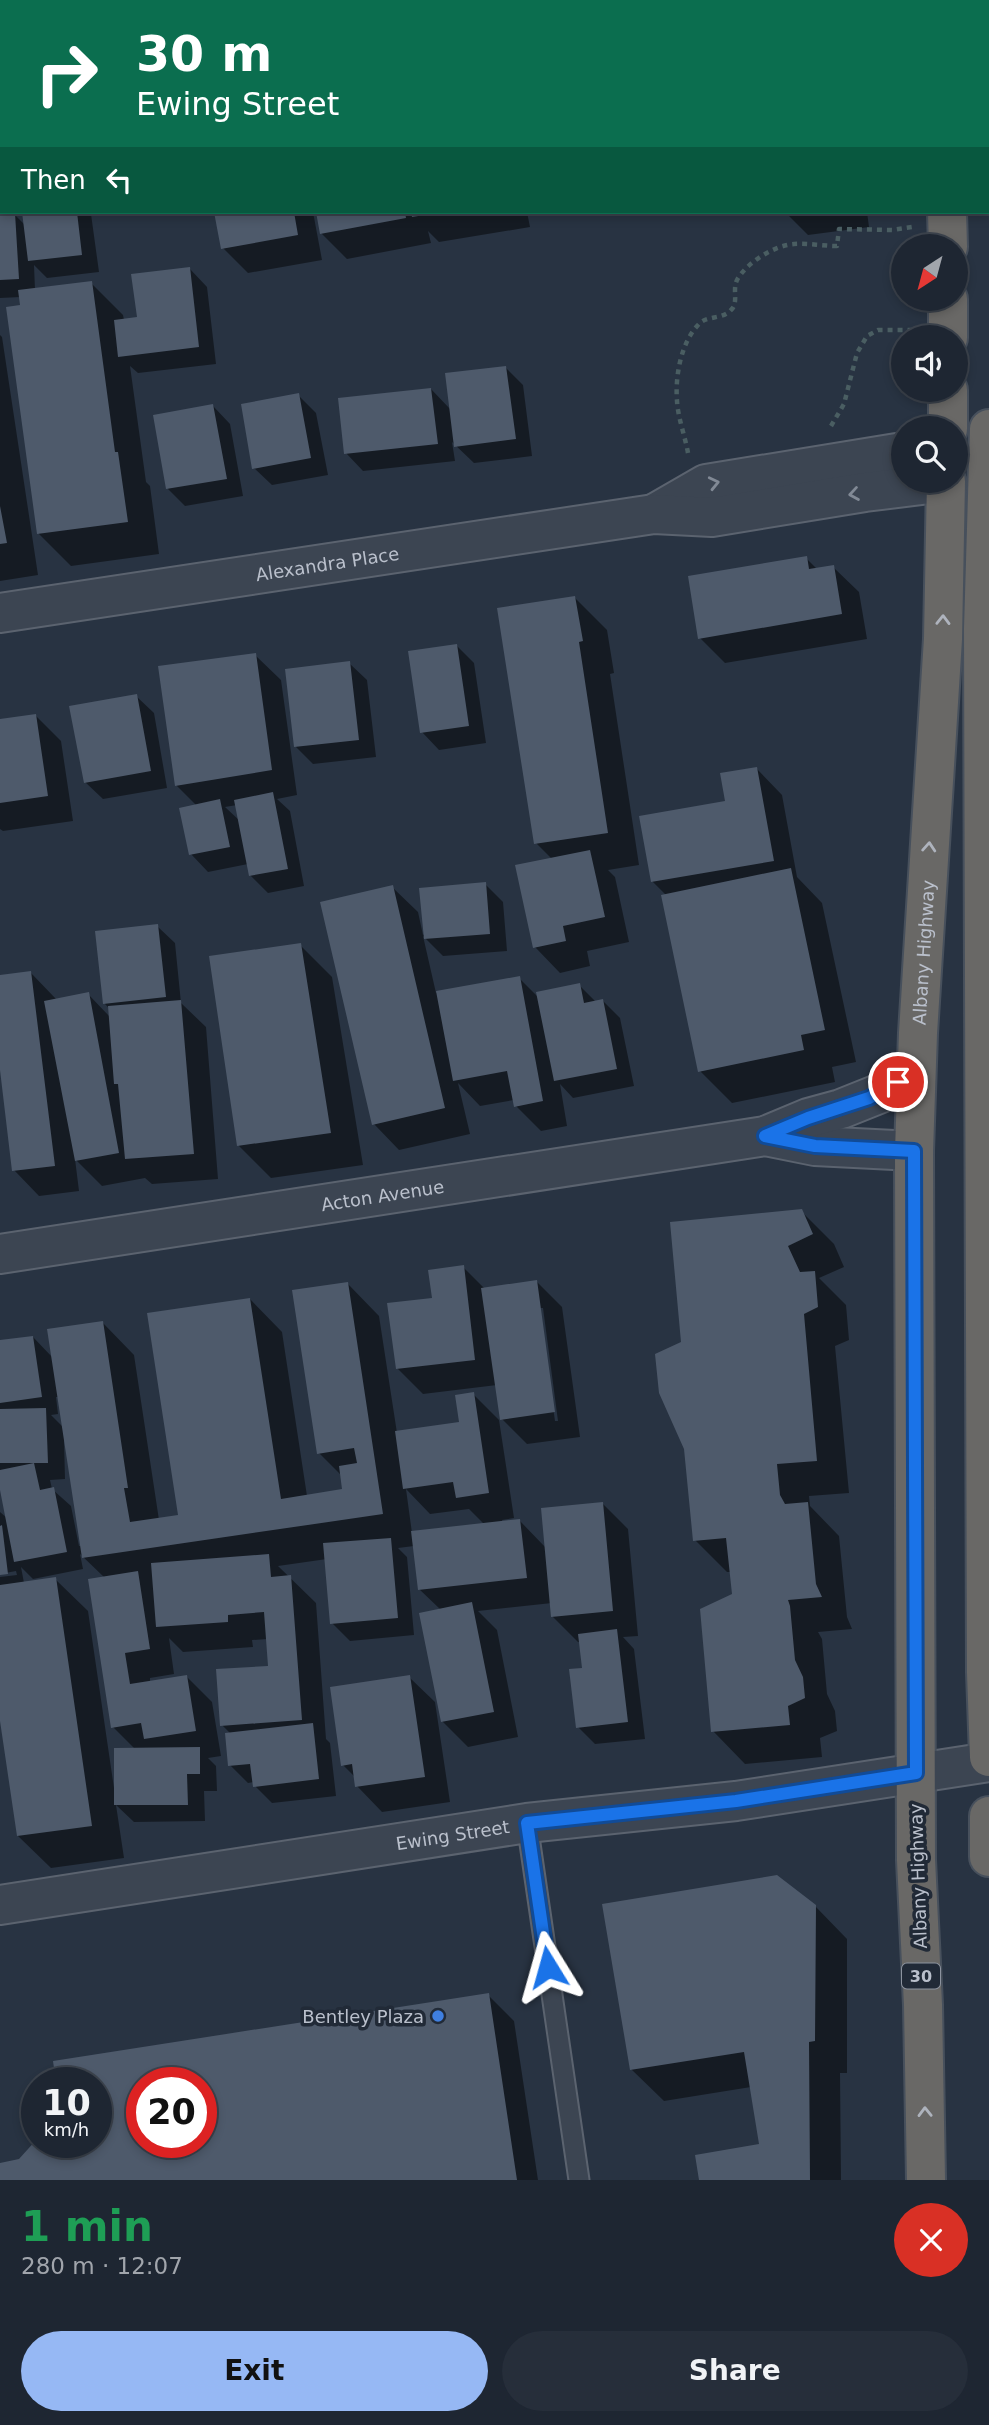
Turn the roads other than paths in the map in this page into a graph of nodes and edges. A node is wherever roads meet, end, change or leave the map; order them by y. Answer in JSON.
{"nodes":[{"id":1,"x":989,"y":429,"type":"edge"},
{"id":2,"x":891,"y":454,"type":"edge"},
{"id":3,"x":891,"y":489,"type":"edge"},
{"id":4,"x":946,"y":493,"type":"edge"},
{"id":5,"x":654,"y":514,"type":"junction"},
{"id":6,"x":0,"y":613,"type":"edge"},
{"id":7,"x":916,"y":1071,"type":"junction"},
{"id":8,"x":765,"y":1136,"type":"junction"},
{"id":9,"x":914,"y":1151,"type":"junction"},
{"id":10,"x":0,"y":1254,"type":"edge"},
{"id":11,"x":989,"y":1760,"type":"edge"},
{"id":12,"x":916,"y":1773,"type":"junction"},
{"id":13,"x":989,"y":1816,"type":"edge"},
{"id":14,"x":527,"y":1823,"type":"junction"},
{"id":15,"x":989,"y":1857,"type":"edge"},
{"id":16,"x":0,"y":1905,"type":"edge"},
{"id":17,"x":579,"y":2180,"type":"edge"},
{"id":18,"x":926,"y":2180,"type":"edge"}],
"edges":[{"from":1,"to":11,"type":"highway"},
{"from":5,"to":2,"type":"street","name":"Alexandra Place","one_way":true},
{"from":3,"to":5,"type":"street","name":"Alexandra Place","one_way":true},
{"from":7,"to":4,"type":"highway","name":"Albany Highway","number":"30","one_way":true},
{"from":5,"to":6,"type":"street","name":"Alexandra Place"},
{"from":7,"to":8,"type":"street","name":"Acton Avenue"},
{"from":7,"to":9,"type":"highway","name":"Albany Highway","number":"30"},
{"from":8,"to":9,"type":"street","name":"Acton Avenue"},
{"from":8,"to":10,"type":"street","name":"Acton Avenue"},
{"from":9,"to":12,"type":"highway","name":"Albany Highway","number":"30"},
{"from":11,"to":12,"type":"street","name":"Ewing Street"},
{"from":12,"to":14,"type":"street","name":"Ewing Street"},
{"from":18,"to":12,"type":"highway","name":"Albany Highway","number":"30","one_way":true},
{"from":13,"to":15,"type":"highway"},
{"from":14,"to":16,"type":"street","name":"Ewing Street"},
{"from":14,"to":17,"type":"lane"}]}
